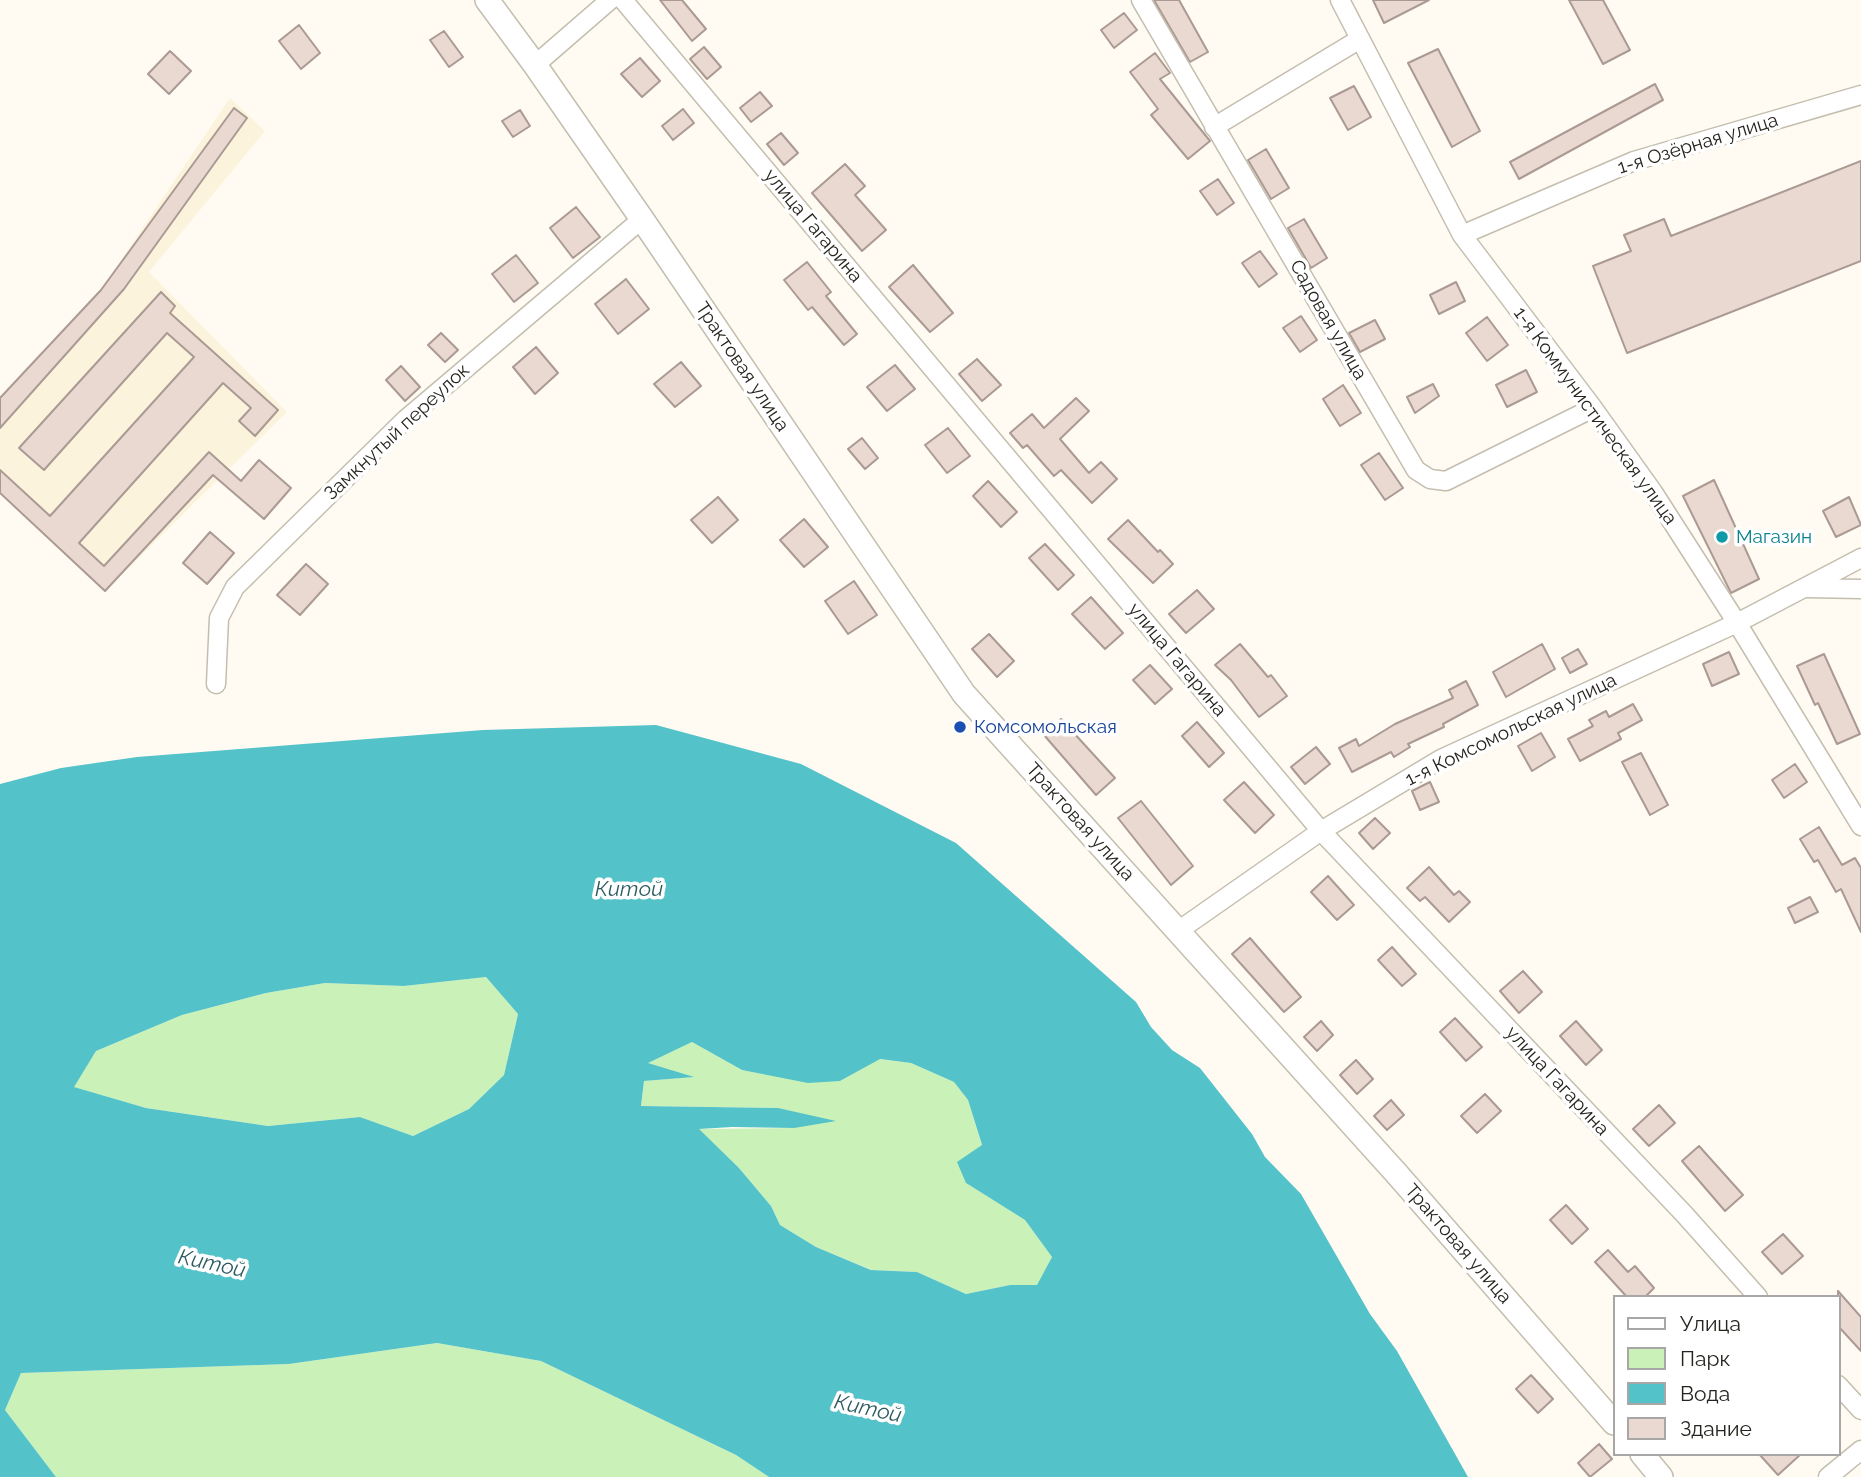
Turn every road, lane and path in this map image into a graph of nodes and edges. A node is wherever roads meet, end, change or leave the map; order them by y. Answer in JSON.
{"nodes":[{"id":1,"x":487,"y":0,"type":"edge"},
{"id":2,"x":610,"y":0,"type":"edge"},
{"id":3,"x":623,"y":0,"type":"edge"},
{"id":4,"x":1141,"y":0,"type":"edge"},
{"id":5,"x":1340,"y":0,"type":"edge"},
{"id":6,"x":1360,"y":39,"type":"junction"},
{"id":7,"x":535,"y":65,"type":"junction"},
{"id":8,"x":1861,"y":95,"type":"edge"},
{"id":9,"x":1214,"y":127,"type":"junction"},
{"id":10,"x":642,"y":219,"type":"junction"},
{"id":11,"x":1462,"y":235,"type":"junction"},
{"id":12,"x":1593,"y":408,"type":"junction"},
{"id":13,"x":1861,"y":558,"type":"edge"},
{"id":14,"x":1803,"y":588,"type":"junction"},
{"id":15,"x":1861,"y":589,"type":"edge"},
{"id":16,"x":1737,"y":623,"type":"junction"},
{"id":17,"x":216,"y":684,"type":"dead end"},
{"id":18,"x":1861,"y":826,"type":"edge"},
{"id":19,"x":1321,"y":831,"type":"junction"},
{"id":20,"x":1178,"y":931,"type":"junction"},
{"id":21,"x":1756,"y":1295,"type":"edge"},
{"id":22,"x":1840,"y":1387,"type":"edge"},
{"id":23,"x":1861,"y":1410,"type":"edge"},
{"id":24,"x":1612,"y":1421,"type":"edge"},
{"id":25,"x":1861,"y":1450,"type":"edge"},
{"id":26,"x":1644,"y":1456,"type":"edge"},
{"id":27,"x":1661,"y":1477,"type":"edge"},
{"id":28,"x":1828,"y":1477,"type":"edge"}],
"edges":[{"from":1,"to":7,"type":"street","name":"Трактовая улица"},
{"from":2,"to":7,"type":"street"},
{"from":3,"to":19,"type":"street","name":"улица Гагарина"},
{"from":4,"to":9,"type":"street","name":"Садовая улица"},
{"from":5,"to":6,"type":"street","name":"1-я Коммунистическая улица"},
{"from":6,"to":9,"type":"street"},
{"from":6,"to":11,"type":"street","name":"1-я Коммунистическая улица"},
{"from":7,"to":10,"type":"street","name":"Трактовая улица"},
{"from":8,"to":11,"type":"street","name":"1-я Озёрная улица"},
{"from":9,"to":12,"type":"street","name":"Садовая улица"},
{"from":10,"to":17,"type":"street","name":"Замкнутый переулок"},
{"from":10,"to":20,"type":"street","name":"Трактовая улица"},
{"from":11,"to":12,"type":"street","name":"1-я Коммунистическая улица"},
{"from":12,"to":16,"type":"street","name":"1-я Коммунистическая улица"},
{"from":13,"to":14,"type":"street","name":"1-я Комсомольская улица"},
{"from":14,"to":15,"type":"street"},
{"from":14,"to":16,"type":"street","name":"1-я Комсомольская улица"},
{"from":16,"to":18,"type":"street","name":"1-я Коммунистическая улица"},
{"from":16,"to":19,"type":"street","name":"1-я Комсомольская улица"},
{"from":19,"to":20,"type":"street","name":"1-я Комсомольская улица"},
{"from":19,"to":21,"type":"street","name":"улица Гагарина"},
{"from":20,"to":24,"type":"street","name":"Трактовая улица"},
{"from":22,"to":23,"type":"street"},
{"from":25,"to":28,"type":"street"},
{"from":26,"to":27,"type":"street"}]}
